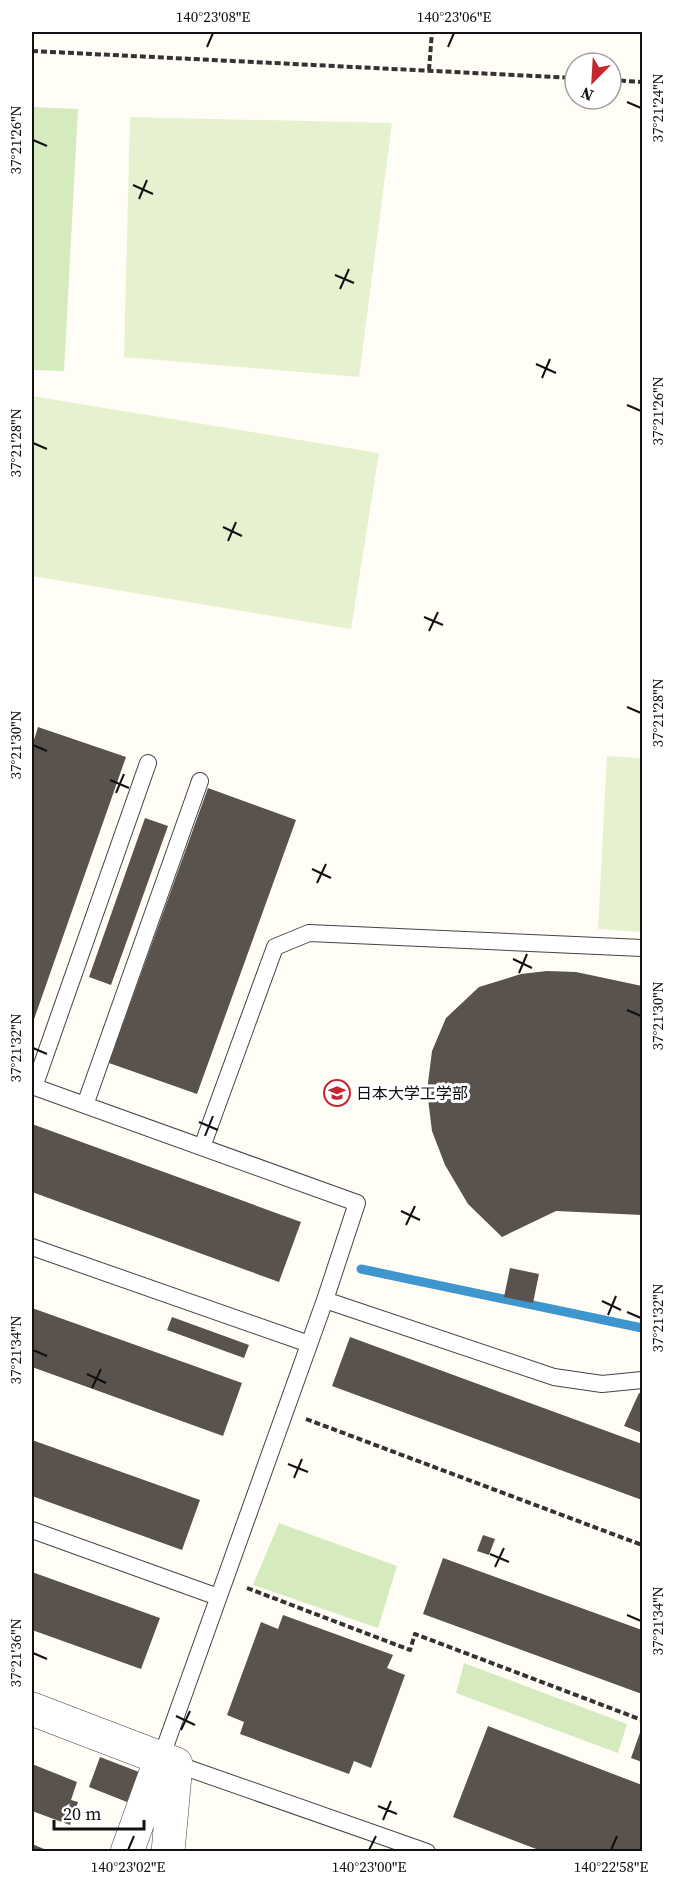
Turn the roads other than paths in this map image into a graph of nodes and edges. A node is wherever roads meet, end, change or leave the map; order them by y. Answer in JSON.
{"nodes":[{"id":1,"x":148,"y":763,"type":"dead end"},
{"id":2,"x":200,"y":781,"type":"dead end"},
{"id":3,"x":642,"y":948,"type":"edge"},
{"id":4,"x":33,"y":1086,"type":"edge"},
{"id":5,"x":85,"y":1105,"type":"junction"},
{"id":6,"x":202,"y":1147,"type":"junction"},
{"id":7,"x":32,"y":1246,"type":"edge"},
{"id":8,"x":325,"y":1300,"type":"junction"},
{"id":9,"x":309,"y":1344,"type":"junction"},
{"id":10,"x":642,"y":1380,"type":"edge"},
{"id":11,"x":32,"y":1530,"type":"edge"},
{"id":12,"x":218,"y":1597,"type":"junction"},
{"id":13,"x":32,"y":1709,"type":"edge"},
{"id":14,"x":169,"y":1761,"type":"junction"},
{"id":15,"x":127,"y":1851,"type":"edge"},
{"id":16,"x":168,"y":1851,"type":"edge"},
{"id":17,"x":427,"y":1851,"type":"edge"}],
"edges":[{"from":1,"to":4,"type":"lane"},
{"from":2,"to":5,"type":"lane"},
{"from":3,"to":6,"type":"lane"},
{"from":4,"to":5,"type":"lane"},
{"from":5,"to":6,"type":"lane"},
{"from":6,"to":8,"type":"lane"},
{"from":7,"to":9,"type":"lane"},
{"from":8,"to":9,"type":"lane"},
{"from":8,"to":10,"type":"lane"},
{"from":9,"to":12,"type":"lane"},
{"from":11,"to":12,"type":"lane"},
{"from":12,"to":14,"type":"lane"},
{"from":13,"to":14,"type":"street"},
{"from":14,"to":15,"type":"street"},
{"from":14,"to":16,"type":"street"},
{"from":14,"to":17,"type":"lane"}]}
